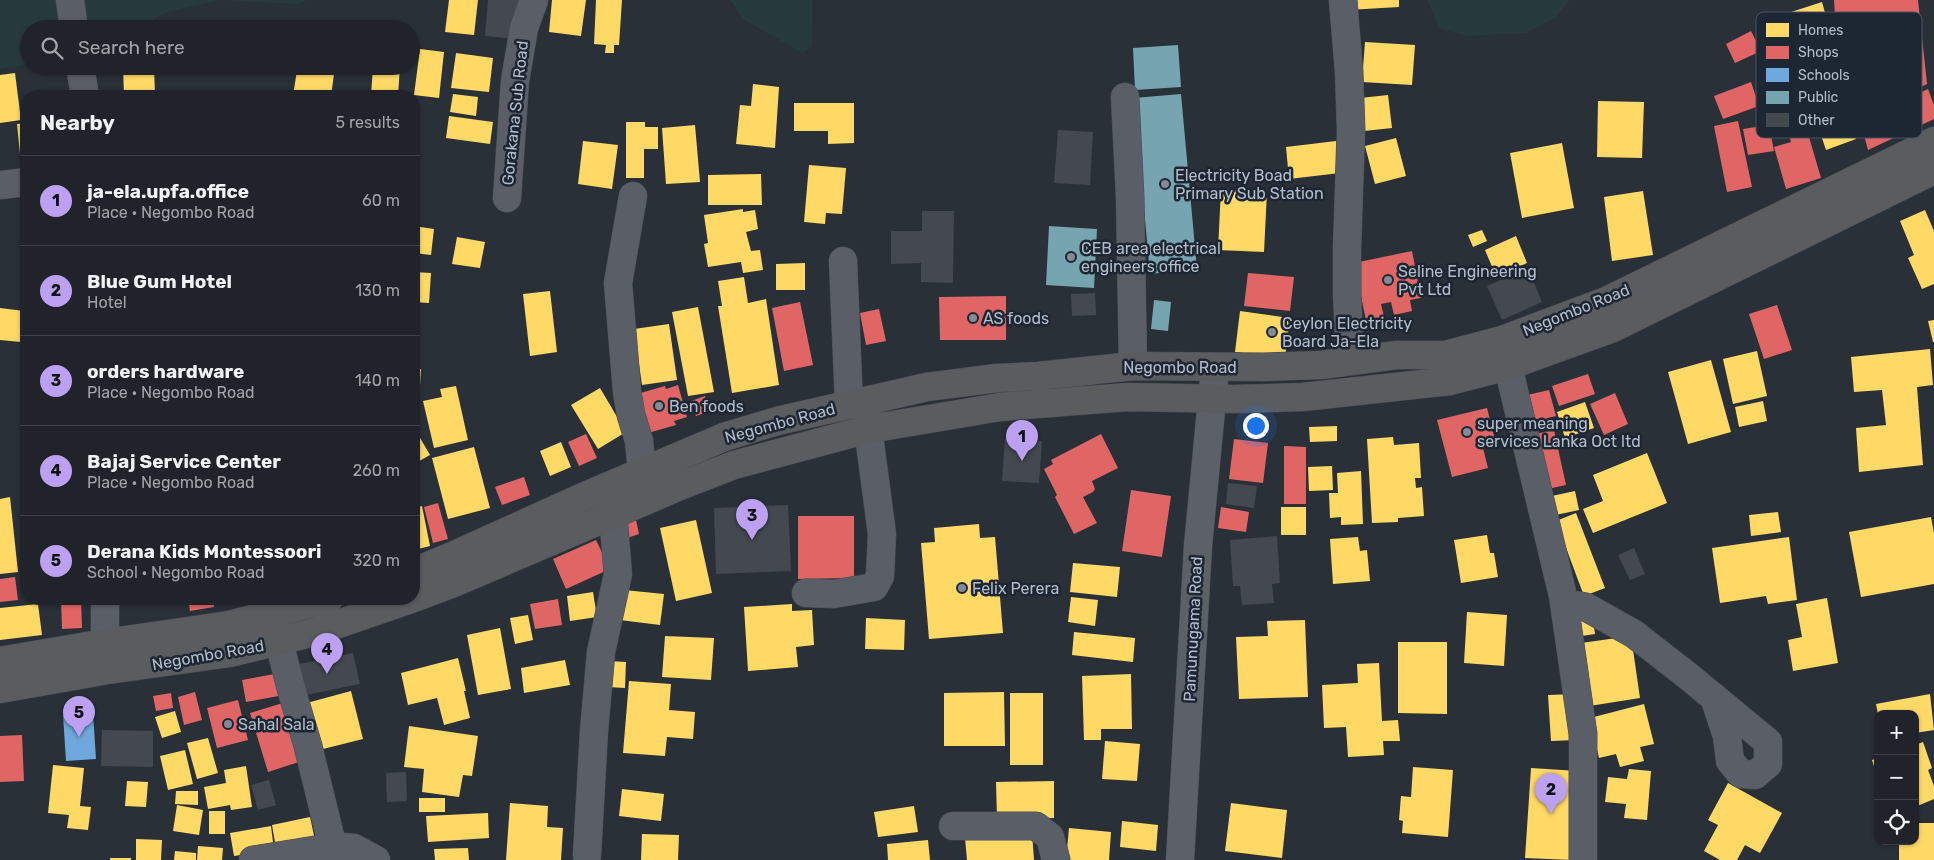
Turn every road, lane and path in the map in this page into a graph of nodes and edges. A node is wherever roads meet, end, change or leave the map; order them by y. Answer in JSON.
{"nodes":[{"id":1,"x":70,"y":0,"type":"edge"},
{"id":2,"x":534,"y":0,"type":"edge"},
{"id":3,"x":1343,"y":0,"type":"edge"},
{"id":4,"x":73,"y":20,"type":"edge"},
{"id":5,"x":82,"y":75,"type":"edge"},
{"id":6,"x":84,"y":90,"type":"edge"},
{"id":7,"x":1125,"y":97,"type":"dead end"},
{"id":8,"x":1934,"y":141,"type":"edge"},
{"id":9,"x":1934,"y":170,"type":"edge"},
{"id":10,"x":20,"y":183,"type":"edge"},
{"id":11,"x":0,"y":185,"type":"edge"},
{"id":12,"x":633,"y":196,"type":"dead end"},
{"id":13,"x":507,"y":198,"type":"dead end"},
{"id":14,"x":843,"y":261,"type":"dead end"},
{"id":15,"x":1350,"y":361,"type":"junction"},
{"id":16,"x":1133,"y":366,"type":"junction"},
{"id":17,"x":1508,"y":366,"type":"junction"},
{"id":18,"x":1216,"y":368,"type":"junction"},
{"id":19,"x":1212,"y":398,"type":"junction"},
{"id":20,"x":856,"y":403,"type":"junction"},
{"id":21,"x":868,"y":429,"type":"junction"},
{"id":22,"x":642,"y":472,"type":"junction"},
{"id":23,"x":613,"y":515,"type":"junction"},
{"id":24,"x":420,"y":570,"type":"edge"},
{"id":25,"x":806,"y":593,"type":"dead end"},
{"id":26,"x":420,"y":595,"type":"edge"},
{"id":27,"x":1564,"y":603,"type":"junction"},
{"id":28,"x":105,"y":605,"type":"edge"},
{"id":29,"x":306,"y":605,"type":"edge"},
{"id":30,"x":393,"y":605,"type":"edge"},
{"id":31,"x":272,"y":615,"type":"junction"},
{"id":32,"x":279,"y":642,"type":"junction"},
{"id":33,"x":106,"y":643,"type":"junction"},
{"id":34,"x":0,"y":661,"type":"edge"},
{"id":35,"x":0,"y":689,"type":"edge"},
{"id":36,"x":1714,"y":697,"type":"dead end"},
{"id":37,"x":953,"y":826,"type":"dead end"},
{"id":38,"x":333,"y":848,"type":"junction"},
{"id":39,"x":588,"y":855,"type":"dead end"},
{"id":40,"x":253,"y":860,"type":"edge"},
{"id":41,"x":376,"y":860,"type":"edge"},
{"id":42,"x":1056,"y":860,"type":"edge"},
{"id":43,"x":1180,"y":860,"type":"edge"},
{"id":44,"x":1583,"y":860,"type":"edge"}],
"edges":[{"from":1,"to":4,"type":"street"},
{"from":2,"to":13,"type":"street","name":"Gorakana Sub Road"},
{"from":3,"to":15,"type":"street"},
{"from":5,"to":6,"type":"street"},
{"from":7,"to":16,"type":"street"},
{"from":8,"to":15,"type":"highway","name":"Negombo Road"},
{"from":9,"to":17,"type":"highway","name":"Negombo Road"},
{"from":10,"to":11,"type":"street"},
{"from":12,"to":22,"type":"street"},
{"from":14,"to":20,"type":"street"},
{"from":15,"to":18,"type":"highway","name":"Negombo Road"},
{"from":16,"to":18,"type":"highway","name":"Negombo Road"},
{"from":16,"to":20,"type":"highway","name":"Negombo Road"},
{"from":17,"to":19,"type":"highway","name":"Negombo Road"},
{"from":17,"to":27,"type":"street"},
{"from":18,"to":19,"type":"main road","name":"Pamunugama Road"},
{"from":19,"to":21,"type":"highway","name":"Negombo Road"},
{"from":19,"to":43,"type":"main road","name":"Pamunugama Road"},
{"from":20,"to":21,"type":"street"},
{"from":20,"to":22,"type":"highway","name":"Negombo Road"},
{"from":21,"to":23,"type":"highway","name":"Negombo Road"},
{"from":21,"to":25,"type":"street"},
{"from":22,"to":24,"type":"highway","name":"Negombo Road"},
{"from":23,"to":26,"type":"highway","name":"Negombo Road"},
{"from":23,"to":39,"type":"street"},
{"from":27,"to":36,"type":"street"},
{"from":27,"to":44,"type":"street"},
{"from":28,"to":33,"type":"street"},
{"from":29,"to":31,"type":"highway","name":"Negombo Road"},
{"from":30,"to":32,"type":"highway","name":"Negombo Road"},
{"from":31,"to":32,"type":"street"},
{"from":31,"to":33,"type":"highway","name":"Negombo Road"},
{"from":32,"to":35,"type":"highway","name":"Negombo Road"},
{"from":32,"to":38,"type":"street"},
{"from":33,"to":34,"type":"highway","name":"Negombo Road"},
{"from":37,"to":42,"type":"street"},
{"from":38,"to":40,"type":"street"},
{"from":38,"to":41,"type":"street"}]}
